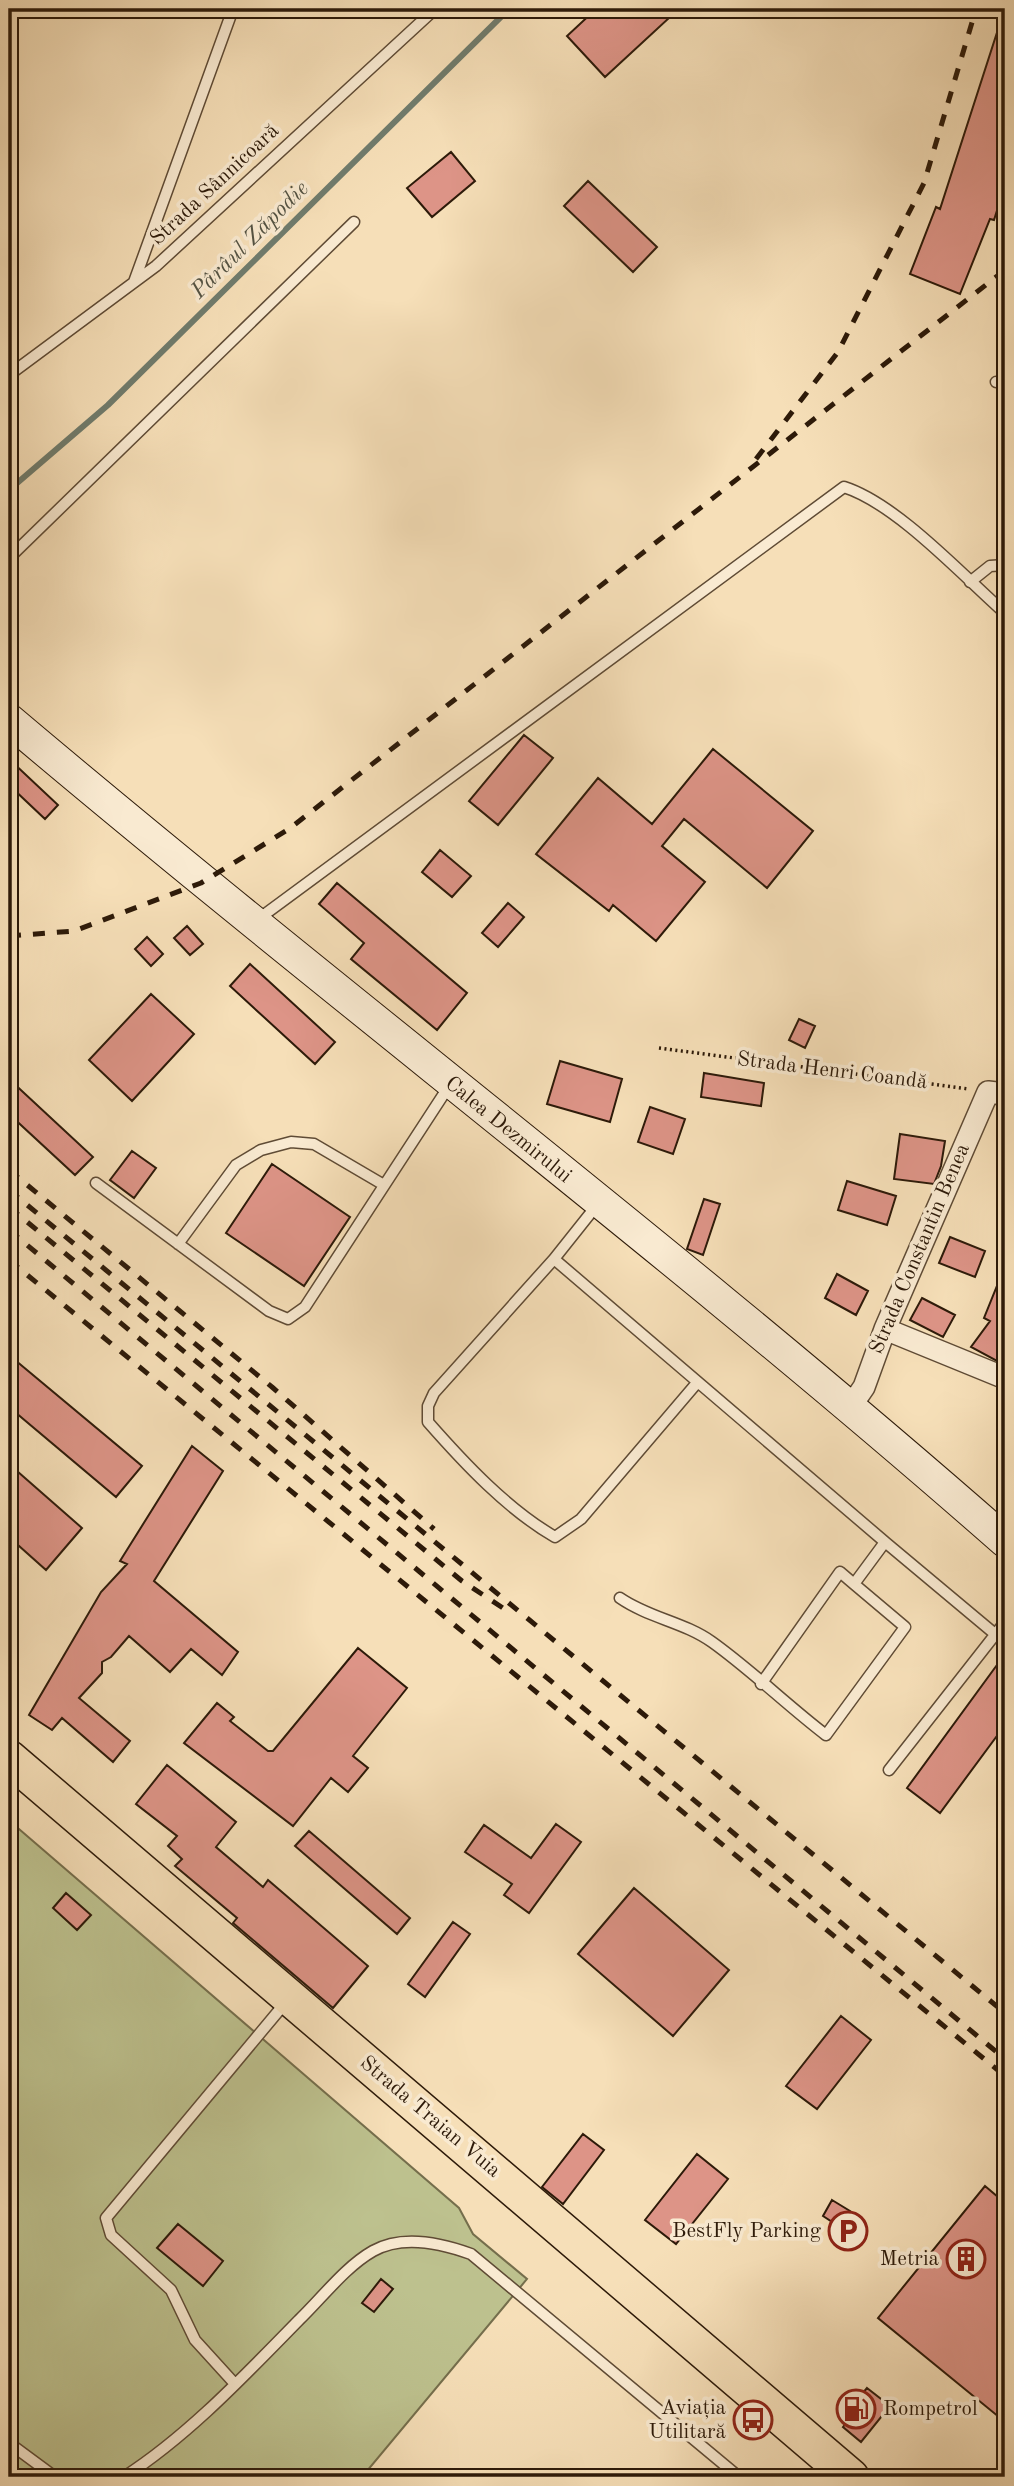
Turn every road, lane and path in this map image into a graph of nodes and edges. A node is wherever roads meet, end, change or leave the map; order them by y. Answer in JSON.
{"nodes":[{"id":1,"x":233,"y":9,"type":"edge"},
{"id":2,"x":435,"y":9,"type":"edge"},
{"id":3,"x":354,"y":222,"type":"dead end"},
{"id":4,"x":134,"y":282,"type":"junction"},
{"id":5,"x":9,"y":375,"type":"edge"},
{"id":6,"x":9,"y":558,"type":"edge"},
{"id":7,"x":1005,"y":565,"type":"edge"},
{"id":8,"x":970,"y":582,"type":"junction"},
{"id":9,"x":1005,"y":613,"type":"edge"},
{"id":10,"x":9,"y":720,"type":"edge"},
{"id":11,"x":252,"y":923,"type":"junction"},
{"id":12,"x":659,"y":1048,"type":"dead end"},
{"id":13,"x":451,"y":1083,"type":"junction"},
{"id":14,"x":997,"y":1093,"type":"edge"},
{"id":15,"x":96,"y":1183,"type":"dead end"},
{"id":16,"x":384,"y":1185,"type":"junction"},
{"id":17,"x":598,"y":1202,"type":"junction"},
{"id":18,"x":178,"y":1244,"type":"junction"},
{"id":19,"x":554,"y":1259,"type":"junction"},
{"id":20,"x":885,"y":1329,"type":"junction"},
{"id":21,"x":1005,"y":1378,"type":"edge"},
{"id":22,"x":696,"y":1384,"type":"junction"},
{"id":23,"x":851,"y":1406,"type":"junction"},
{"id":24,"x":1005,"y":1541,"type":"edge"},
{"id":25,"x":886,"y":1542,"type":"junction"},
{"id":26,"x":854,"y":1584,"type":"junction"},
{"id":27,"x":620,"y":1598,"type":"dead end"},
{"id":28,"x":1005,"y":1622,"type":"edge"},
{"id":29,"x":995,"y":1634,"type":"junction"},
{"id":30,"x":761,"y":1684,"type":"junction"},
{"id":31,"x":9,"y":1758,"type":"edge"},
{"id":32,"x":889,"y":1770,"type":"dead end"},
{"id":33,"x":289,"y":1997,"type":"junction"},
{"id":34,"x":235,"y":2384,"type":"junction"},
{"id":35,"x":9,"y":2444,"type":"edge"},
{"id":36,"x":55,"y":2477,"type":"edge"},
{"id":37,"x":124,"y":2477,"type":"edge"},
{"id":38,"x":739,"y":2477,"type":"edge"},
{"id":39,"x":851,"y":2477,"type":"edge"}],
"edges":[{"from":1,"to":4,"type":"lane"},
{"from":2,"to":4,"type":"lane","name":"Strada Sânnicoară"},
{"from":3,"to":6,"type":"lane"},
{"from":4,"to":5,"type":"lane","name":"Strada Sânnicoară"},
{"from":7,"to":8,"type":"lane"},
{"from":8,"to":9,"type":"lane"},
{"from":8,"to":11,"type":"lane"},
{"from":10,"to":11,"type":"main road","name":"Calea Dezmirului"},
{"from":11,"to":13,"type":"main road","name":"Calea Dezmirului"},
{"from":12,"to":14,"type":"path","name":"Strada Henri Coandă"},
{"from":13,"to":16,"type":"lane"},
{"from":13,"to":17,"type":"main road","name":"Calea Dezmirului"},
{"from":14,"to":20,"type":"street","name":"Strada Constantin Benea"},
{"from":15,"to":18,"type":"lane"},
{"from":16,"to":18,"type":"lane"},
{"from":16,"to":18,"type":"lane"},
{"from":17,"to":19,"type":"lane"},
{"from":17,"to":23,"type":"main road","name":"Calea Dezmirului"},
{"from":19,"to":22,"type":"lane"},
{"from":19,"to":22,"type":"lane"},
{"from":20,"to":21,"type":"street"},
{"from":20,"to":23,"type":"street","name":"Strada Constantin Benea"},
{"from":22,"to":25,"type":"lane"},
{"from":23,"to":24,"type":"main road","name":"Calea Dezmirului"},
{"from":25,"to":26,"type":"lane"},
{"from":25,"to":29,"type":"lane"},
{"from":26,"to":30,"type":"lane"},
{"from":26,"to":30,"type":"lane"},
{"from":27,"to":30,"type":"lane"},
{"from":28,"to":29,"type":"lane"},
{"from":29,"to":32,"type":"lane"},
{"from":31,"to":33,"type":"main road","name":"Strada Traian Vuia"},
{"from":33,"to":34,"type":"lane"},
{"from":33,"to":39,"type":"main road","name":"Strada Traian Vuia"},
{"from":34,"to":37,"type":"lane"},
{"from":34,"to":38,"type":"lane"},
{"from":35,"to":36,"type":"lane"}]}
